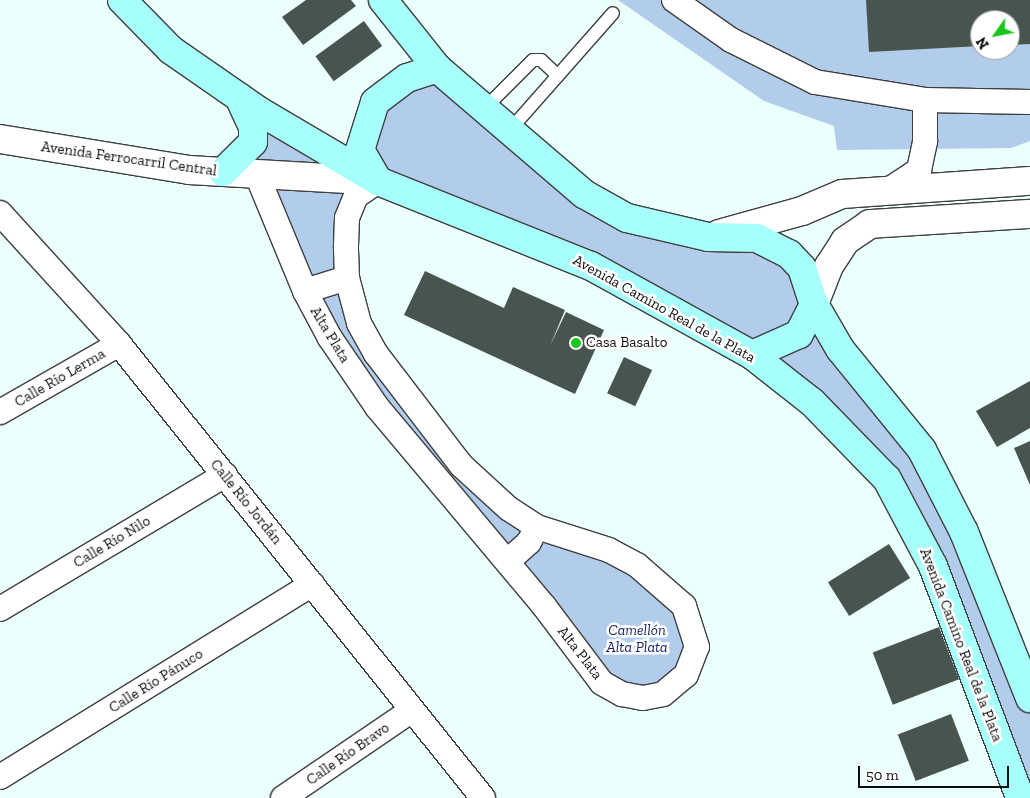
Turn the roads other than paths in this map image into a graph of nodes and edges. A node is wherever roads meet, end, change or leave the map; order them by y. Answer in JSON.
{"nodes":[{"id":1,"x":122,"y":0,"type":"edge"},
{"id":2,"x":383,"y":0,"type":"edge"},
{"id":3,"x":674,"y":0,"type":"edge"},
{"id":4,"x":613,"y":14,"type":"dead end"},
{"id":5,"x":437,"y":68,"type":"junction"},
{"id":6,"x":558,"y":76,"type":"junction"},
{"id":7,"x":239,"y":97,"type":"junction"},
{"id":8,"x":925,"y":100,"type":"junction"},
{"id":9,"x":1030,"y":102,"type":"edge"},
{"id":10,"x":484,"y":109,"type":"junction"},
{"id":11,"x":509,"y":131,"type":"junction"},
{"id":12,"x":11,"y":141,"type":"edge"},
{"id":13,"x":0,"y":160,"type":"edge"},
{"id":14,"x":222,"y":172,"type":"junction"},
{"id":15,"x":258,"y":175,"type":"junction"},
{"id":16,"x":378,"y":181,"type":"junction"},
{"id":17,"x":1030,"y":181,"type":"edge"},
{"id":18,"x":890,"y":189,"type":"junction"},
{"id":19,"x":0,"y":213,"type":"edge"},
{"id":20,"x":1030,"y":214,"type":"edge"},
{"id":21,"x":708,"y":236,"type":"junction"},
{"id":22,"x":347,"y":278,"type":"junction"},
{"id":23,"x":305,"y":291,"type":"junction"},
{"id":24,"x":814,"y":304,"type":"junction"},
{"id":25,"x":119,"y":344,"type":"junction"},
{"id":26,"x":752,"y":355,"type":"junction"},
{"id":27,"x":0,"y":412,"type":"edge"},
{"id":28,"x":225,"y":475,"type":"junction"},
{"id":29,"x":538,"y":526,"type":"junction"},
{"id":30,"x":508,"y":561,"type":"junction"},
{"id":31,"x":312,"y":584,"type":"junction"},
{"id":32,"x":0,"y":609,"type":"edge"},
{"id":33,"x":1030,"y":698,"type":"edge"},
{"id":34,"x":412,"y":710,"type":"junction"},
{"id":35,"x":0,"y":777,"type":"edge"},
{"id":36,"x":283,"y":798,"type":"edge"},
{"id":37,"x":483,"y":798,"type":"edge"},
{"id":38,"x":1020,"y":798,"type":"edge"}],
"edges":[{"from":1,"to":7,"type":"main road","name":"Avenida Camino Real de la Plata"},
{"from":2,"to":5,"type":"main road"},
{"from":3,"to":8,"type":"street"},
{"from":4,"to":6,"type":"lane"},
{"from":5,"to":10,"type":"main road"},
{"from":5,"to":16,"type":"main road"},
{"from":6,"to":10,"type":"lane"},
{"from":6,"to":11,"type":"lane"},
{"from":7,"to":14,"type":"main road"},
{"from":7,"to":16,"type":"main road","name":"Avenida Camino Real de la Plata"},
{"from":8,"to":9,"type":"street"},
{"from":8,"to":18,"type":"street"},
{"from":10,"to":11,"type":"main road"},
{"from":11,"to":21,"type":"main road"},
{"from":12,"to":13,"type":"street"},
{"from":12,"to":14,"type":"street","name":"Avenida Ferrocarril Central"},
{"from":14,"to":15,"type":"street","name":"Avenida Ferrocarril Central"},
{"from":15,"to":16,"type":"street","name":"Avenida Ferrocarril Central"},
{"from":15,"to":23,"type":"street","name":"Alta Plata"},
{"from":16,"to":22,"type":"street","name":"Alta Plata"},
{"from":16,"to":26,"type":"main road","name":"Avenida Camino Real de la Plata"},
{"from":17,"to":18,"type":"street"},
{"from":18,"to":21,"type":"street"},
{"from":19,"to":25,"type":"street","name":"Calle Río Jordán"},
{"from":20,"to":24,"type":"street"},
{"from":21,"to":24,"type":"main road"},
{"from":22,"to":23,"type":"street","name":"Alta Plata"},
{"from":22,"to":29,"type":"street","name":"Alta Plata"},
{"from":23,"to":30,"type":"street","name":"Alta Plata"},
{"from":24,"to":26,"type":"main road"},
{"from":24,"to":33,"type":"main road"},
{"from":25,"to":27,"type":"street","name":"Calle Río Lerma"},
{"from":25,"to":28,"type":"street","name":"Calle Río Jordán"},
{"from":26,"to":38,"type":"main road","name":"Avenida Camino Real de la Plata"},
{"from":28,"to":31,"type":"street","name":"Calle Río Jordán"},
{"from":28,"to":32,"type":"street","name":"Calle Río Nilo"},
{"from":29,"to":30,"type":"street"},
{"from":29,"to":30,"type":"street","name":"Alta Plata"},
{"from":31,"to":34,"type":"street","name":"Calle Río Jordán"},
{"from":31,"to":35,"type":"street","name":"Calle Río Pánuco"},
{"from":34,"to":36,"type":"street","name":"Calle Río Bravo"},
{"from":34,"to":37,"type":"street","name":"Calle Río Jordán"}]}
